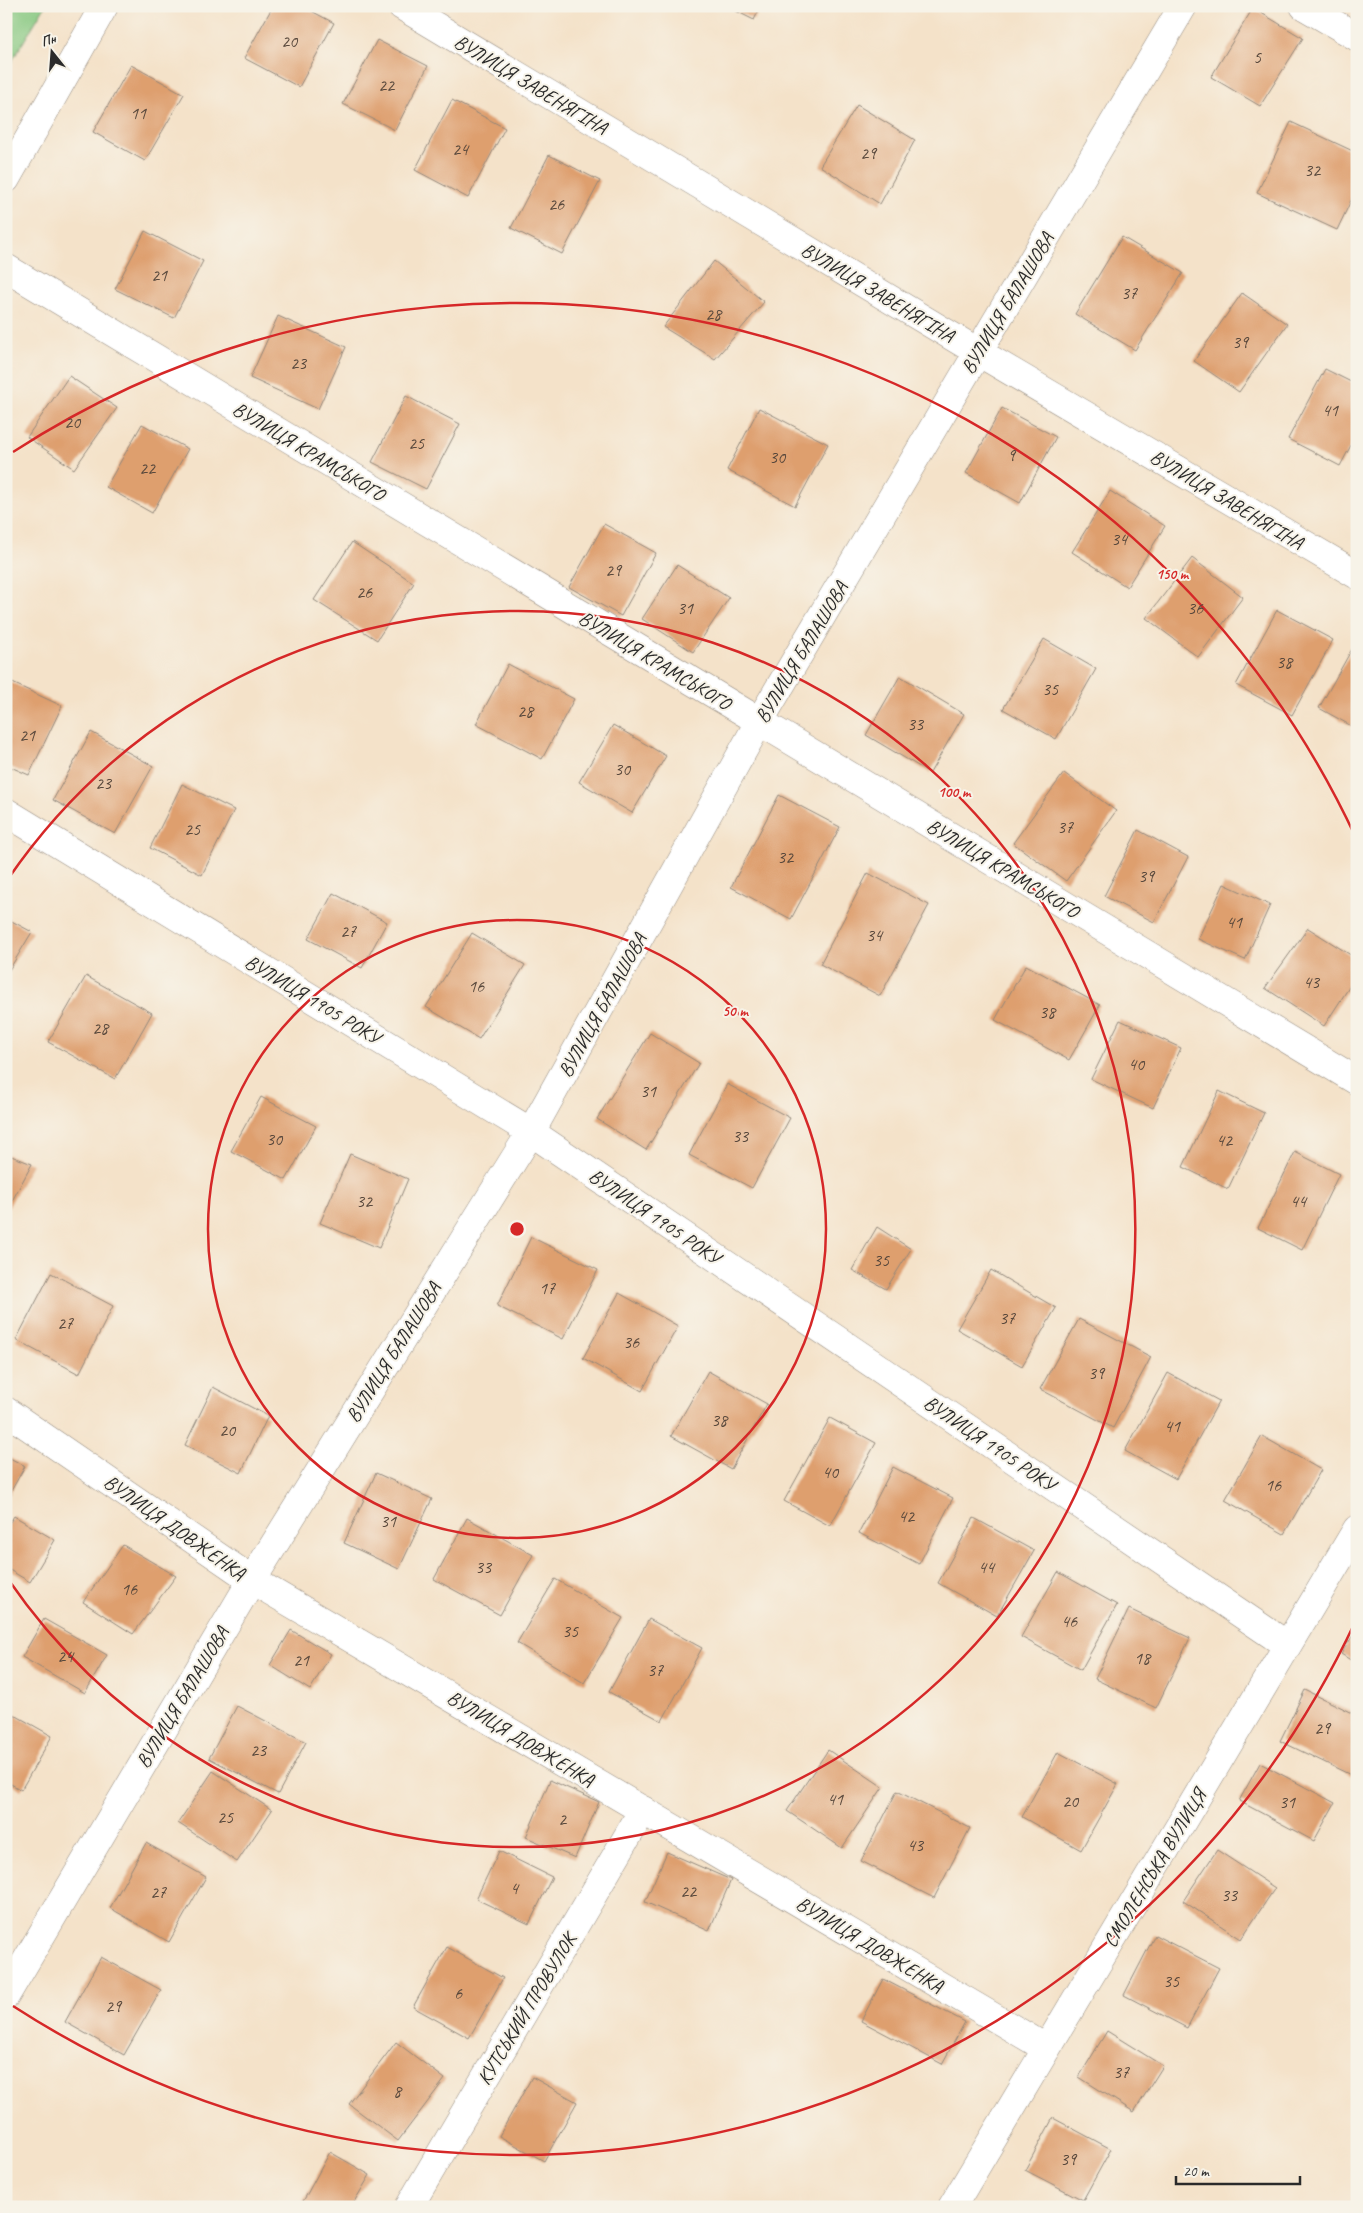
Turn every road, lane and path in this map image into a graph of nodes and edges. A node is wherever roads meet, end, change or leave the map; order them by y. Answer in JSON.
{"nodes":[{"id":1,"x":104,"y":6,"type":"edge"},
{"id":2,"x":402,"y":6,"type":"edge"},
{"id":3,"x":1183,"y":6,"type":"edge"},
{"id":4,"x":1304,"y":6,"type":"edge"},
{"id":5,"x":1357,"y":37,"type":"edge"},
{"id":6,"x":6,"y":179,"type":"edge"},
{"id":7,"x":6,"y":268,"type":"edge"},
{"id":8,"x":978,"y":352,"type":"junction"},
{"id":9,"x":1357,"y":575,"type":"edge"},
{"id":10,"x":759,"y":722,"type":"junction"},
{"id":11,"x":6,"y":812,"type":"edge"},
{"id":12,"x":1357,"y":1081,"type":"edge"},
{"id":13,"x":531,"y":1132,"type":"junction"},
{"id":14,"x":6,"y":1411,"type":"edge"},
{"id":15,"x":1357,"y":1529,"type":"edge"},
{"id":16,"x":252,"y":1580,"type":"junction"},
{"id":17,"x":1287,"y":1645,"type":"junction"},
{"id":18,"x":643,"y":1810,"type":"junction"},
{"id":19,"x":6,"y":1994,"type":"edge"},
{"id":20,"x":1046,"y":2048,"type":"junction"},
{"id":21,"x":409,"y":2207,"type":"edge"},
{"id":22,"x":952,"y":2207,"type":"edge"}],
"edges":[{"from":1,"to":6,"type":"street"},
{"from":2,"to":8,"type":"street","name":"ВУЛИЦЯ ЗАВЕНЯГІНА"},
{"from":3,"to":8,"type":"street","name":"ВУЛИЦЯ БАЛАШОВА"},
{"from":4,"to":5,"type":"street"},
{"from":7,"to":10,"type":"street","name":"ВУЛИЦЯ КРАМСЬКОГО"},
{"from":8,"to":9,"type":"street","name":"ВУЛИЦЯ ЗАВЕНЯГІНА"},
{"from":8,"to":10,"type":"street","name":"ВУЛИЦЯ БАЛАШОВА"},
{"from":10,"to":12,"type":"street","name":"ВУЛИЦЯ КРАМСЬКОГО"},
{"from":10,"to":13,"type":"street","name":"ВУЛИЦЯ БАЛАШОВА"},
{"from":11,"to":13,"type":"street","name":"ВУЛИЦЯ 1905 РОКУ"},
{"from":13,"to":16,"type":"street","name":"ВУЛИЦЯ БАЛАШОВА"},
{"from":13,"to":17,"type":"street","name":"ВУЛИЦЯ 1905 РОКУ"},
{"from":14,"to":16,"type":"street","name":"ВУЛИЦЯ ДОВЖЕНКА"},
{"from":15,"to":17,"type":"street","name":"СМОЛЕНСЬКА ВУЛИЦЯ"},
{"from":16,"to":18,"type":"street","name":"ВУЛИЦЯ ДОВЖЕНКА"},
{"from":16,"to":19,"type":"street","name":"ВУЛИЦЯ БАЛАШОВА"},
{"from":17,"to":20,"type":"street","name":"СМОЛЕНСЬКА ВУЛИЦЯ"},
{"from":18,"to":20,"type":"street","name":"ВУЛИЦЯ ДОВЖЕНКА"},
{"from":18,"to":21,"type":"street","name":"КУТСЬКИЙ ПРОВУЛОК"},
{"from":20,"to":22,"type":"street","name":"СМОЛЕНСЬКА ВУЛИЦЯ"}]}
